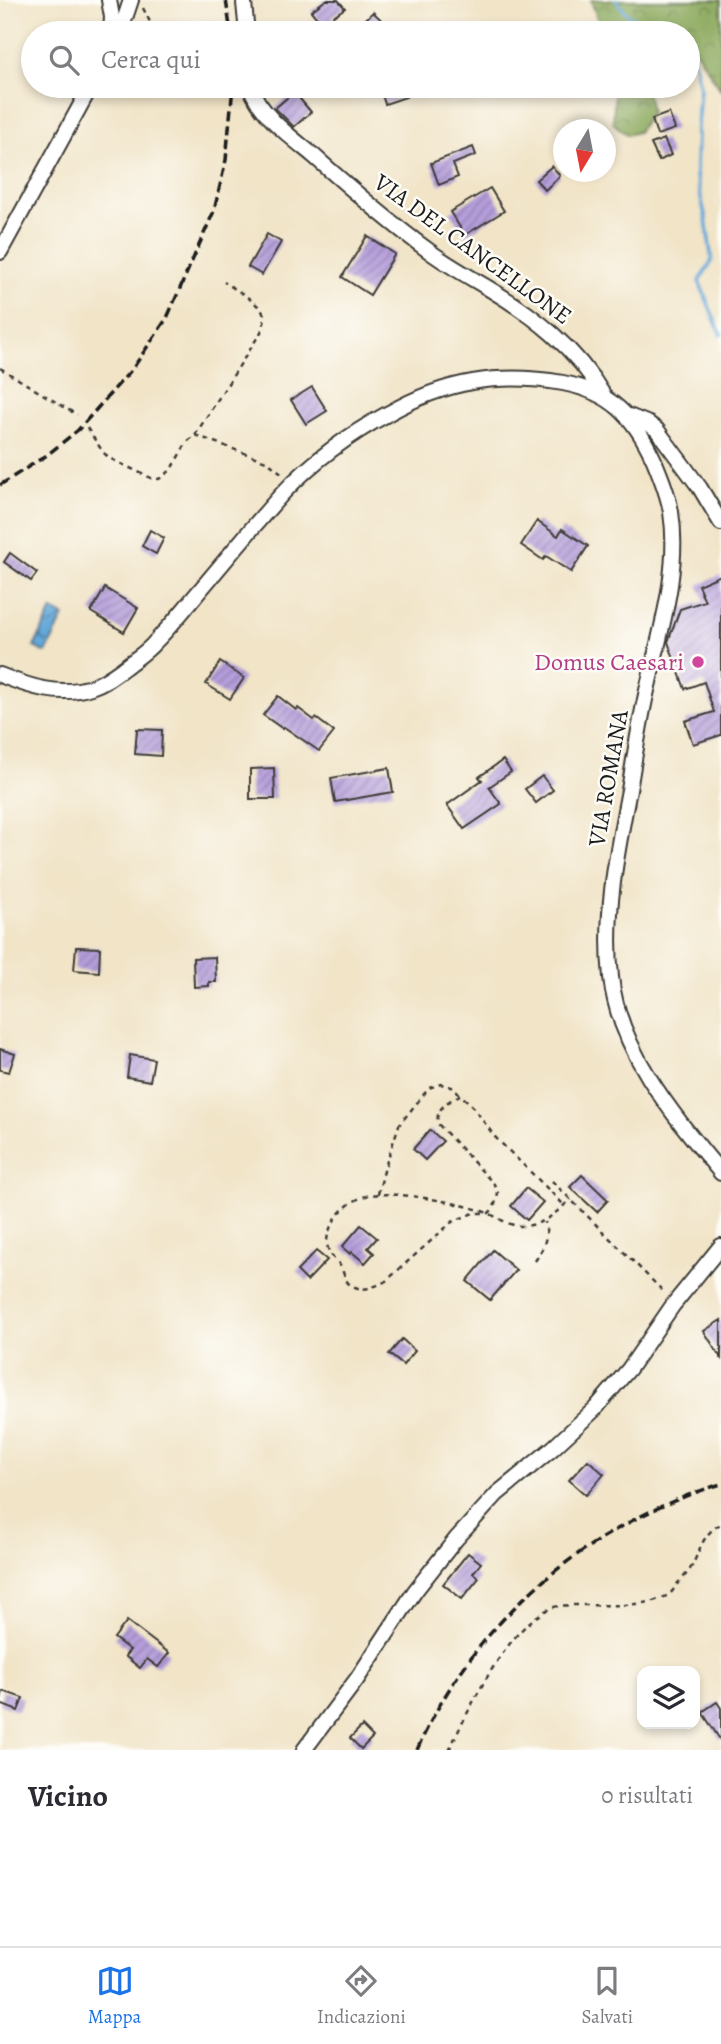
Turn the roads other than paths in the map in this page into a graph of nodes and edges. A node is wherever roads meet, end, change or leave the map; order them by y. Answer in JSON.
{"nodes":[{"id":1,"x":109,"y":0,"type":"edge"},
{"id":2,"x":136,"y":1,"type":"edge"},
{"id":3,"x":244,"y":3,"type":"dead end"},
{"id":4,"x":112,"y":21,"type":"edge"},
{"id":5,"x":126,"y":21,"type":"edge"},
{"id":6,"x":246,"y":21,"type":"edge"},
{"id":7,"x":83,"y":98,"type":"edge"},
{"id":8,"x":257,"y":98,"type":"edge"},
{"id":9,"x":0,"y":252,"type":"edge"},
{"id":10,"x":604,"y":397,"type":"junction"},
{"id":11,"x":626,"y":415,"type":"junction"},
{"id":12,"x":721,"y":523,"type":"edge"},
{"id":13,"x":0,"y":675,"type":"edge"},
{"id":14,"x":721,"y":1173,"type":"edge"},
{"id":15,"x":721,"y":1246,"type":"edge"},
{"id":16,"x":303,"y":1750,"type":"edge"}],
"edges":[{"from":1,"to":4,"type":"street"},
{"from":2,"to":5,"type":"street"},
{"from":3,"to":6,"type":"street"},
{"from":7,"to":9,"type":"street"},
{"from":8,"to":10,"type":"street","name":"VIA DEL CANCELLONE"},
{"from":10,"to":11,"type":"street","name":"VIA ROMANA"},
{"from":10,"to":13,"type":"street","name":"VIA ROMANA"},
{"from":11,"to":12,"type":"street"},
{"from":11,"to":14,"type":"street","name":"VIA ROMANA"},
{"from":15,"to":16,"type":"street"}]}
